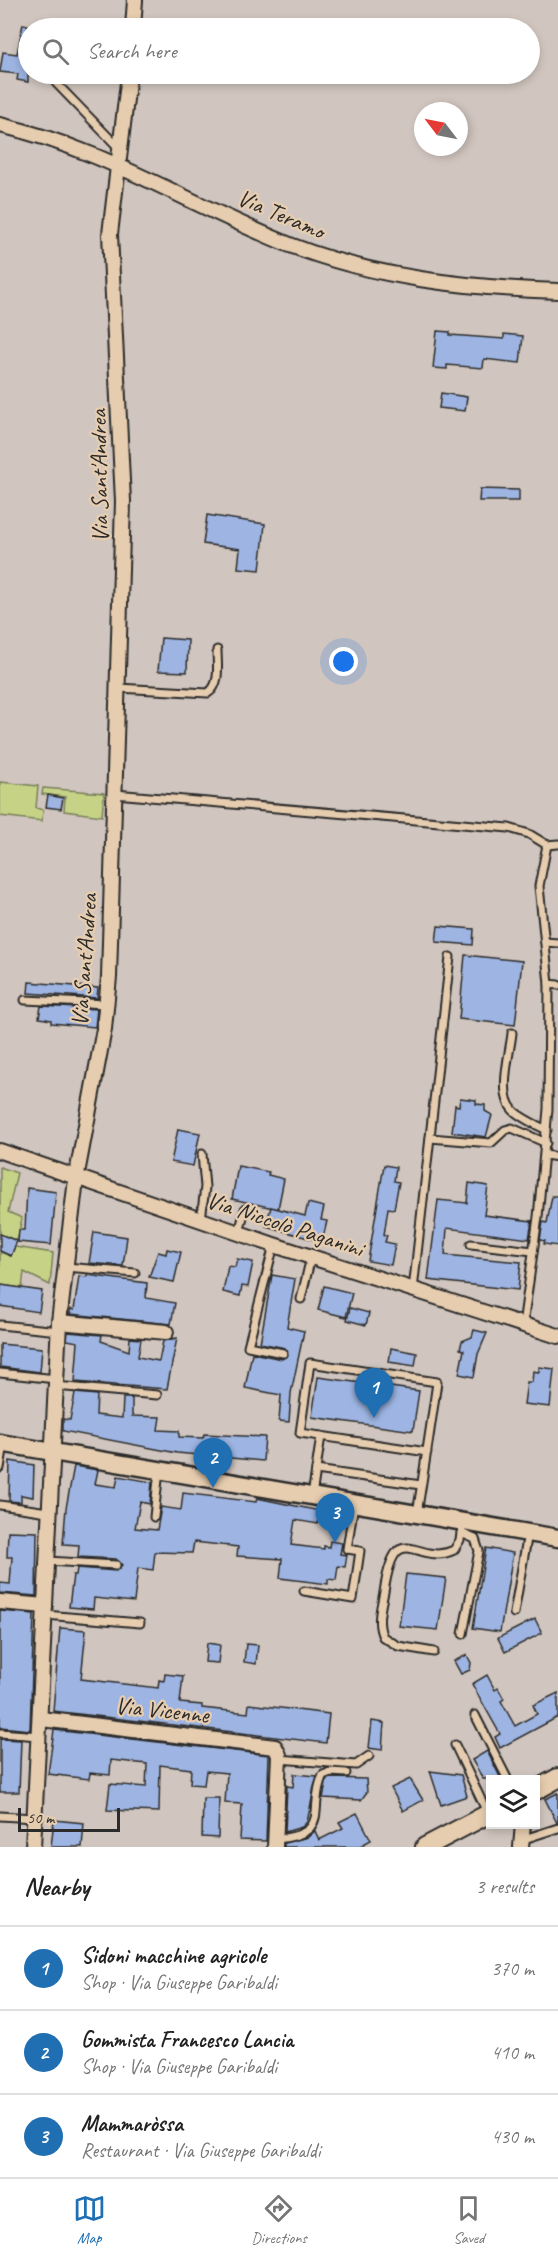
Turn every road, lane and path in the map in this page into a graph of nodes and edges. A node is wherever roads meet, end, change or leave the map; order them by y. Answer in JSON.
{"nodes":[{"id":1,"x":135,"y":0,"type":"edge"},
{"id":2,"x":133,"y":18,"type":"edge"},
{"id":3,"x":57,"y":84,"type":"edge"},
{"id":4,"x":128,"y":84,"type":"edge"},
{"id":5,"x":0,"y":125,"type":"edge"},
{"id":6,"x":120,"y":157,"type":"junction"},
{"id":7,"x":558,"y":291,"type":"edge"},
{"id":8,"x":218,"y":650,"type":"dead end"},
{"id":9,"x":118,"y":688,"type":"junction"},
{"id":10,"x":115,"y":794,"type":"junction"},
{"id":11,"x":558,"y":844,"type":"edge"},
{"id":12,"x":547,"y":845,"type":"junction"},
{"id":13,"x":545,"y":942,"type":"junction"},
{"id":14,"x":558,"y":943,"type":"edge"},
{"id":15,"x":450,"y":957,"type":"dead end"},
{"id":16,"x":549,"y":984,"type":"junction"},
{"id":17,"x":558,"y":985,"type":"edge"},
{"id":18,"x":25,"y":1000,"type":"dead end"},
{"id":19,"x":107,"y":1004,"type":"junction"},
{"id":20,"x":512,"y":1033,"type":"dead end"},
{"id":21,"x":547,"y":1130,"type":"junction"},
{"id":22,"x":430,"y":1138,"type":"junction"},
{"id":23,"x":546,"y":1143,"type":"junction"},
{"id":24,"x":0,"y":1151,"type":"edge"},
{"id":25,"x":202,"y":1154,"type":"dead end"},
{"id":26,"x":545,"y":1155,"type":"junction"},
{"id":27,"x":558,"y":1157,"type":"edge"},
{"id":28,"x":76,"y":1179,"type":"junction"},
{"id":29,"x":245,"y":1209,"type":"dead end"},
{"id":30,"x":201,"y":1220,"type":"junction"},
{"id":31,"x":239,"y":1233,"type":"junction"},
{"id":32,"x":471,"y":1244,"type":"dead end"},
{"id":33,"x":274,"y":1245,"type":"junction"},
{"id":34,"x":533,"y":1251,"type":"junction"},
{"id":35,"x":311,"y":1257,"type":"junction"},
{"id":36,"x":66,"y":1267,"type":"junction"},
{"id":37,"x":135,"y":1274,"type":"dead end"},
{"id":38,"x":413,"y":1290,"type":"junction"},
{"id":39,"x":301,"y":1299,"type":"dead end"},
{"id":40,"x":0,"y":1324,"type":"edge"},
{"id":41,"x":523,"y":1325,"type":"junction"},
{"id":42,"x":59,"y":1327,"type":"junction"},
{"id":43,"x":166,"y":1332,"type":"dead end"},
{"id":44,"x":558,"y":1336,"type":"edge"},
{"id":45,"x":284,"y":1353,"type":"dead end"},
{"id":46,"x":0,"y":1373,"type":"edge"},
{"id":47,"x":56,"y":1383,"type":"junction"},
{"id":48,"x":157,"y":1395,"type":"dead end"},
{"id":49,"x":321,"y":1436,"type":"junction"},
{"id":50,"x":2,"y":1443,"type":"edge"},
{"id":51,"x":51,"y":1452,"type":"junction"},
{"id":52,"x":427,"y":1452,"type":"junction"},
{"id":53,"x":0,"y":1468,"type":"edge"},
{"id":54,"x":159,"y":1470,"type":"junction"},
{"id":55,"x":316,"y":1470,"type":"junction"},
{"id":56,"x":422,"y":1485,"type":"junction"},
{"id":57,"x":312,"y":1496,"type":"junction"},
{"id":58,"x":354,"y":1503,"type":"junction"},
{"id":59,"x":0,"y":1505,"type":"edge"},
{"id":60,"x":48,"y":1512,"type":"junction"},
{"id":61,"x":417,"y":1514,"type":"junction"},
{"id":62,"x":154,"y":1517,"type":"dead end"},
{"id":63,"x":462,"y":1528,"type":"junction"},
{"id":64,"x":528,"y":1533,"type":"junction"},
{"id":65,"x":558,"y":1538,"type":"edge"},
{"id":66,"x":46,"y":1561,"type":"junction"},
{"id":67,"x":116,"y":1565,"type":"dead end"},
{"id":68,"x":304,"y":1591,"type":"dead end"},
{"id":69,"x":0,"y":1602,"type":"edge"},
{"id":70,"x":45,"y":1611,"type":"junction"},
{"id":71,"x":514,"y":1614,"type":"dead end"},
{"id":72,"x":140,"y":1623,"type":"dead end"},
{"id":73,"x":463,"y":1634,"type":"dead end"},
{"id":74,"x":434,"y":1652,"type":"dead end"},
{"id":75,"x":475,"y":1715,"type":"dead end"},
{"id":76,"x":41,"y":1719,"type":"junction"},
{"id":77,"x":0,"y":1733,"type":"edge"},
{"id":78,"x":40,"y":1736,"type":"junction"},
{"id":79,"x":455,"y":1745,"type":"dead end"},
{"id":80,"x":278,"y":1754,"type":"junction"},
{"id":81,"x":369,"y":1756,"type":"dead end"},
{"id":82,"x":346,"y":1773,"type":"dead end"},
{"id":83,"x":506,"y":1775,"type":"edge"},
{"id":84,"x":558,"y":1778,"type":"edge"},
{"id":85,"x":540,"y":1788,"type":"edge"},
{"id":86,"x":486,"y":1808,"type":"edge"},
{"id":87,"x":0,"y":1816,"type":"edge"},
{"id":88,"x":486,"y":1816,"type":"edge"},
{"id":89,"x":34,"y":1818,"type":"junction"},
{"id":90,"x":558,"y":1828,"type":"edge"},
{"id":91,"x":275,"y":1843,"type":"edge"},
{"id":92,"x":521,"y":1843,"type":"edge"},
{"id":93,"x":33,"y":1847,"type":"edge"},
{"id":94,"x":425,"y":1847,"type":"edge"}],
"edges":[{"from":1,"to":2,"type":"street"},
{"from":3,"to":6,"type":"lane"},
{"from":4,"to":6,"type":"street","name":"Via Sant'Andrea"},
{"from":5,"to":6,"type":"street","name":"Via Teramo"},
{"from":6,"to":7,"type":"street","name":"Via Teramo"},
{"from":6,"to":9,"type":"street","name":"Via Sant'Andrea"},
{"from":8,"to":9,"type":"lane"},
{"from":9,"to":10,"type":"street","name":"Via Sant'Andrea"},
{"from":10,"to":12,"type":"lane"},
{"from":10,"to":19,"type":"street","name":"Via Sant'Andrea"},
{"from":11,"to":12,"type":"lane"},
{"from":12,"to":13,"type":"lane"},
{"from":13,"to":14,"type":"lane"},
{"from":13,"to":16,"type":"lane"},
{"from":15,"to":22,"type":"lane"},
{"from":16,"to":17,"type":"lane"},
{"from":16,"to":21,"type":"lane"},
{"from":18,"to":19,"type":"lane"},
{"from":19,"to":28,"type":"street","name":"Via Sant'Andrea"},
{"from":20,"to":21,"type":"lane"},
{"from":21,"to":23,"type":"lane"},
{"from":22,"to":23,"type":"lane"},
{"from":22,"to":38,"type":"lane"},
{"from":23,"to":26,"type":"lane"},
{"from":24,"to":28,"type":"street","name":"Via Niccolò Paganini"},
{"from":25,"to":30,"type":"lane"},
{"from":26,"to":27,"type":"lane"},
{"from":26,"to":34,"type":"lane"},
{"from":28,"to":30,"type":"street","name":"Via Niccolò Paganini"},
{"from":28,"to":36,"type":"street","name":"Via Sant'Andrea"},
{"from":29,"to":31,"type":"lane"},
{"from":30,"to":31,"type":"street","name":"Via Niccolò Paganini"},
{"from":31,"to":33,"type":"street","name":"Via Niccolò Paganini"},
{"from":32,"to":34,"type":"lane"},
{"from":33,"to":35,"type":"street","name":"Via Niccolò Paganini"},
{"from":33,"to":45,"type":"lane"},
{"from":34,"to":41,"type":"lane"},
{"from":35,"to":38,"type":"street","name":"Via Niccolò Paganini"},
{"from":35,"to":39,"type":"lane"},
{"from":36,"to":37,"type":"lane"},
{"from":36,"to":42,"type":"street","name":"Via Sant'Andrea"},
{"from":38,"to":41,"type":"street","name":"Via Niccolò Paganini"},
{"from":40,"to":42,"type":"lane"},
{"from":41,"to":44,"type":"street","name":"Via Niccolò Paganini"},
{"from":42,"to":43,"type":"street"},
{"from":42,"to":47,"type":"street","name":"Via Sant'Andrea"},
{"from":46,"to":47,"type":"lane"},
{"from":47,"to":48,"type":"lane"},
{"from":47,"to":51,"type":"street","name":"Via Sant'Andrea"},
{"from":49,"to":52,"type":"lane"},
{"from":49,"to":52,"type":"lane"},
{"from":49,"to":55,"type":"lane"},
{"from":50,"to":51,"type":"street"},
{"from":50,"to":53,"type":"lane"},
{"from":51,"to":54,"type":"street"},
{"from":51,"to":60,"type":"street","name":"Via Sant'Andrea"},
{"from":52,"to":56,"type":"lane"},
{"from":54,"to":57,"type":"street"},
{"from":54,"to":62,"type":"lane"},
{"from":55,"to":56,"type":"lane"},
{"from":55,"to":57,"type":"lane"},
{"from":56,"to":61,"type":"lane"},
{"from":57,"to":58,"type":"street"},
{"from":58,"to":61,"type":"street"},
{"from":58,"to":68,"type":"lane"},
{"from":59,"to":60,"type":"lane"},
{"from":60,"to":66,"type":"street","name":"Via Sant'Andrea"},
{"from":61,"to":63,"type":"street"},
{"from":63,"to":64,"type":"street"},
{"from":63,"to":73,"type":"lane"},
{"from":63,"to":74,"type":"lane"},
{"from":64,"to":65,"type":"street"},
{"from":64,"to":71,"type":"lane"},
{"from":66,"to":67,"type":"lane"},
{"from":66,"to":70,"type":"street","name":"Via Sant'Andrea"},
{"from":69,"to":70,"type":"street"},
{"from":70,"to":72,"type":"lane"},
{"from":70,"to":76,"type":"street","name":"Via Sant'Andrea"},
{"from":75,"to":83,"type":"lane"},
{"from":76,"to":78,"type":"street","name":"Via Sant'Andrea"},
{"from":76,"to":80,"type":"street","name":"Via Vicenne"},
{"from":77,"to":78,"type":"lane"},
{"from":78,"to":89,"type":"street","name":"Via Sant'Andrea"},
{"from":79,"to":86,"type":"lane"},
{"from":80,"to":81,"type":"lane"},
{"from":80,"to":91,"type":"street"},
{"from":82,"to":91,"type":"lane"},
{"from":84,"to":85,"type":"main road"},
{"from":87,"to":89,"type":"lane"},
{"from":88,"to":94,"type":"main road"},
{"from":89,"to":93,"type":"street","name":"Via Sant'Andrea"},
{"from":90,"to":92,"type":"lane"}]}
